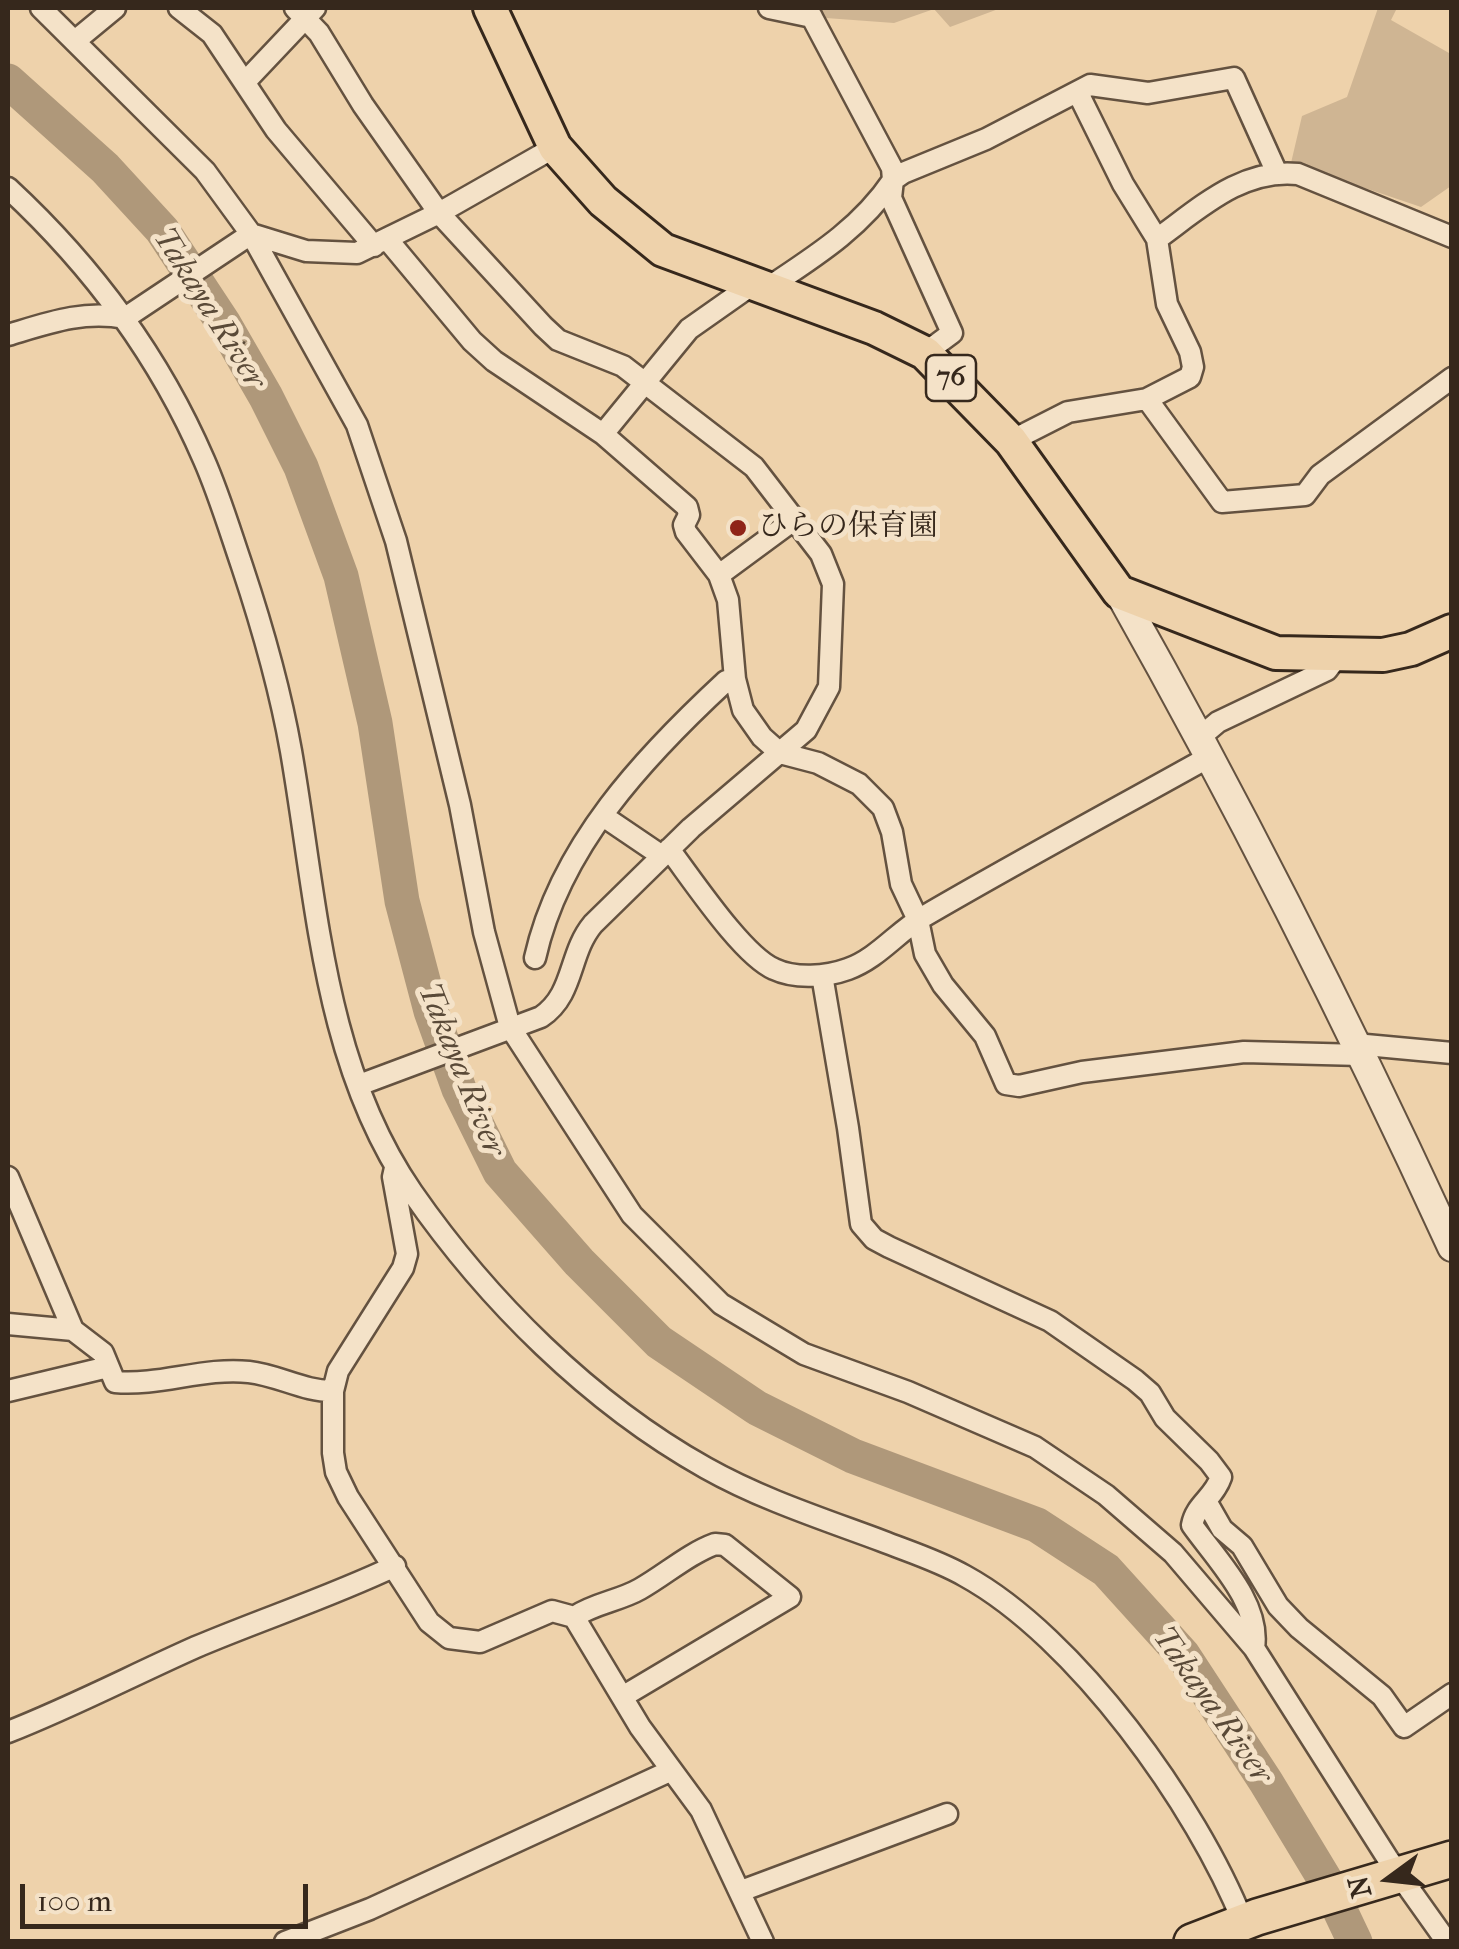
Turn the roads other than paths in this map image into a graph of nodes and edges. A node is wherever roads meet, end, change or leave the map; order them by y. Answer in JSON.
{"nodes":[{"id":1,"x":41,"y":8,"type":"edge"},
{"id":2,"x":115,"y":8,"type":"edge"},
{"id":3,"x":179,"y":8,"type":"edge"},
{"id":4,"x":490,"y":8,"type":"edge"},
{"id":5,"x":770,"y":8,"type":"edge"},
{"id":6,"x":306,"y":11,"type":"edge"},
{"id":7,"x":810,"y":12,"type":"edge"},
{"id":8,"x":75,"y":41,"type":"junction"},
{"id":9,"x":245,"y":82,"type":"junction"},
{"id":10,"x":1078,"y":94,"type":"junction"},
{"id":11,"x":555,"y":146,"type":"junction"},
{"id":12,"x":1276,"y":172,"type":"junction"},
{"id":13,"x":893,"y":180,"type":"junction"},
{"id":14,"x":8,"y":188,"type":"edge"},
{"id":15,"x":439,"y":214,"type":"junction"},
{"id":16,"x":248,"y":236,"type":"junction"},
{"id":17,"x":1452,"y":237,"type":"edge"},
{"id":18,"x":1157,"y":239,"type":"junction"},
{"id":19,"x":380,"y":242,"type":"junction"},
{"id":20,"x":760,"y":286,"type":"junction"},
{"id":21,"x":127,"y":316,"type":"junction"},
{"id":22,"x":8,"y":334,"type":"edge"},
{"id":23,"x":925,"y":353,"type":"junction"},
{"id":24,"x":1452,"y":378,"type":"edge"},
{"id":25,"x":645,"y":382,"type":"junction"},
{"id":26,"x":1147,"y":399,"type":"junction"},
{"id":27,"x":603,"y":434,"type":"junction"},
{"id":28,"x":1011,"y":441,"type":"junction"},
{"id":29,"x":795,"y":519,"type":"junction"},
{"id":30,"x":719,"y":575,"type":"junction"},
{"id":31,"x":1120,"y":592,"type":"junction"},
{"id":32,"x":1452,"y":631,"type":"edge"},
{"id":33,"x":1337,"y":656,"type":"junction"},
{"id":34,"x":735,"y":679,"type":"junction"},
{"id":35,"x":1204,"y":747,"type":"junction"},
{"id":36,"x":780,"y":753,"type":"junction"},
{"id":37,"x":603,"y":816,"type":"junction"},
{"id":38,"x":665,"y":852,"type":"junction"},
{"id":39,"x":918,"y":920,"type":"junction"},
{"id":40,"x":536,"y":958,"type":"dead end"},
{"id":41,"x":822,"y":975,"type":"junction"},
{"id":42,"x":506,"y":1029,"type":"junction"},
{"id":43,"x":1358,"y":1049,"type":"junction"},
{"id":44,"x":1452,"y":1053,"type":"edge"},
{"id":45,"x":361,"y":1084,"type":"junction"},
{"id":46,"x":396,"y":1166,"type":"junction"},
{"id":47,"x":8,"y":1177,"type":"edge"},
{"id":48,"x":1452,"y":1247,"type":"edge"},
{"id":49,"x":8,"y":1324,"type":"edge"},
{"id":50,"x":73,"y":1330,"type":"junction"},
{"id":51,"x":108,"y":1367,"type":"junction"},
{"id":52,"x":8,"y":1390,"type":"edge"},
{"id":53,"x":333,"y":1392,"type":"junction"},
{"id":54,"x":1206,"y":1501,"type":"junction"},
{"id":55,"x":394,"y":1566,"type":"junction"},
{"id":56,"x":574,"y":1617,"type":"junction"},
{"id":57,"x":1254,"y":1648,"type":"junction"},
{"id":58,"x":1452,"y":1694,"type":"edge"},
{"id":59,"x":622,"y":1697,"type":"junction"},
{"id":60,"x":8,"y":1732,"type":"edge"},
{"id":61,"x":670,"y":1771,"type":"junction"},
{"id":62,"x":947,"y":1814,"type":"dead end"},
{"id":63,"x":1452,"y":1859,"type":"edge"},
{"id":64,"x":1395,"y":1874,"type":"junction"},
{"id":65,"x":741,"y":1891,"type":"junction"},
{"id":66,"x":1250,"y":1920,"type":"junction"},
{"id":67,"x":285,"y":1942,"type":"edge"},
{"id":68,"x":763,"y":1942,"type":"edge"},
{"id":69,"x":1192,"y":1942,"type":"edge"},
{"id":70,"x":1447,"y":1942,"type":"edge"}],
"edges":[{"from":1,"to":8,"type":"street"},
{"from":2,"to":8,"type":"street"},
{"from":3,"to":9,"type":"street"},
{"from":4,"to":11,"type":"main road","number":"76"},
{"from":5,"to":7,"type":"street"},
{"from":6,"to":9,"type":"street"},
{"from":6,"to":15,"type":"street"},
{"from":7,"to":13,"type":"street"},
{"from":8,"to":16,"type":"street"},
{"from":9,"to":19,"type":"street"},
{"from":10,"to":12,"type":"street"},
{"from":10,"to":13,"type":"street"},
{"from":10,"to":18,"type":"street"},
{"from":11,"to":15,"type":"street"},
{"from":11,"to":20,"type":"main road","number":"76"},
{"from":12,"to":17,"type":"street"},
{"from":12,"to":18,"type":"street"},
{"from":13,"to":20,"type":"street"},
{"from":13,"to":23,"type":"street"},
{"from":14,"to":21,"type":"street"},
{"from":15,"to":19,"type":"street"},
{"from":15,"to":25,"type":"street"},
{"from":16,"to":19,"type":"street"},
{"from":16,"to":21,"type":"street"},
{"from":16,"to":42,"type":"street"},
{"from":18,"to":26,"type":"street"},
{"from":19,"to":27,"type":"street"},
{"from":20,"to":23,"type":"main road","number":"76"},
{"from":20,"to":25,"type":"street"},
{"from":21,"to":22,"type":"street"},
{"from":21,"to":45,"type":"street"},
{"from":23,"to":28,"type":"main road","number":"76"},
{"from":24,"to":26,"type":"street"},
{"from":25,"to":27,"type":"street"},
{"from":25,"to":29,"type":"street"},
{"from":26,"to":28,"type":"street"},
{"from":27,"to":30,"type":"street"},
{"from":28,"to":31,"type":"main road","number":"76"},
{"from":29,"to":30,"type":"street"},
{"from":29,"to":36,"type":"street"},
{"from":30,"to":34,"type":"street"},
{"from":31,"to":33,"type":"main road"},
{"from":31,"to":35,"type":"street"},
{"from":32,"to":33,"type":"main road"},
{"from":33,"to":35,"type":"street"},
{"from":34,"to":36,"type":"street"},
{"from":34,"to":37,"type":"street"},
{"from":35,"to":39,"type":"street"},
{"from":35,"to":43,"type":"street"},
{"from":36,"to":38,"type":"street"},
{"from":36,"to":39,"type":"street"},
{"from":37,"to":38,"type":"street"},
{"from":37,"to":40,"type":"street"},
{"from":38,"to":41,"type":"street"},
{"from":38,"to":42,"type":"street"},
{"from":39,"to":41,"type":"street"},
{"from":39,"to":43,"type":"street"},
{"from":41,"to":54,"type":"street"},
{"from":42,"to":45,"type":"street"},
{"from":42,"to":57,"type":"street"},
{"from":43,"to":44,"type":"street"},
{"from":43,"to":48,"type":"street"},
{"from":45,"to":46,"type":"street"},
{"from":46,"to":53,"type":"street"},
{"from":46,"to":66,"type":"street"},
{"from":47,"to":50,"type":"street"},
{"from":49,"to":50,"type":"street"},
{"from":50,"to":51,"type":"street"},
{"from":51,"to":52,"type":"street"},
{"from":51,"to":53,"type":"street"},
{"from":53,"to":55,"type":"street"},
{"from":54,"to":57,"type":"street"},
{"from":54,"to":58,"type":"street"},
{"from":55,"to":56,"type":"street"},
{"from":55,"to":60,"type":"street"},
{"from":56,"to":59,"type":"street"},
{"from":56,"to":59,"type":"street"},
{"from":57,"to":64,"type":"street"},
{"from":59,"to":61,"type":"street"},
{"from":61,"to":65,"type":"street"},
{"from":61,"to":67,"type":"street"},
{"from":62,"to":65,"type":"street"},
{"from":63,"to":64,"type":"highway"},
{"from":64,"to":66,"type":"highway"},
{"from":64,"to":70,"type":"street"},
{"from":65,"to":68,"type":"street"},
{"from":66,"to":69,"type":"highway"}]}
